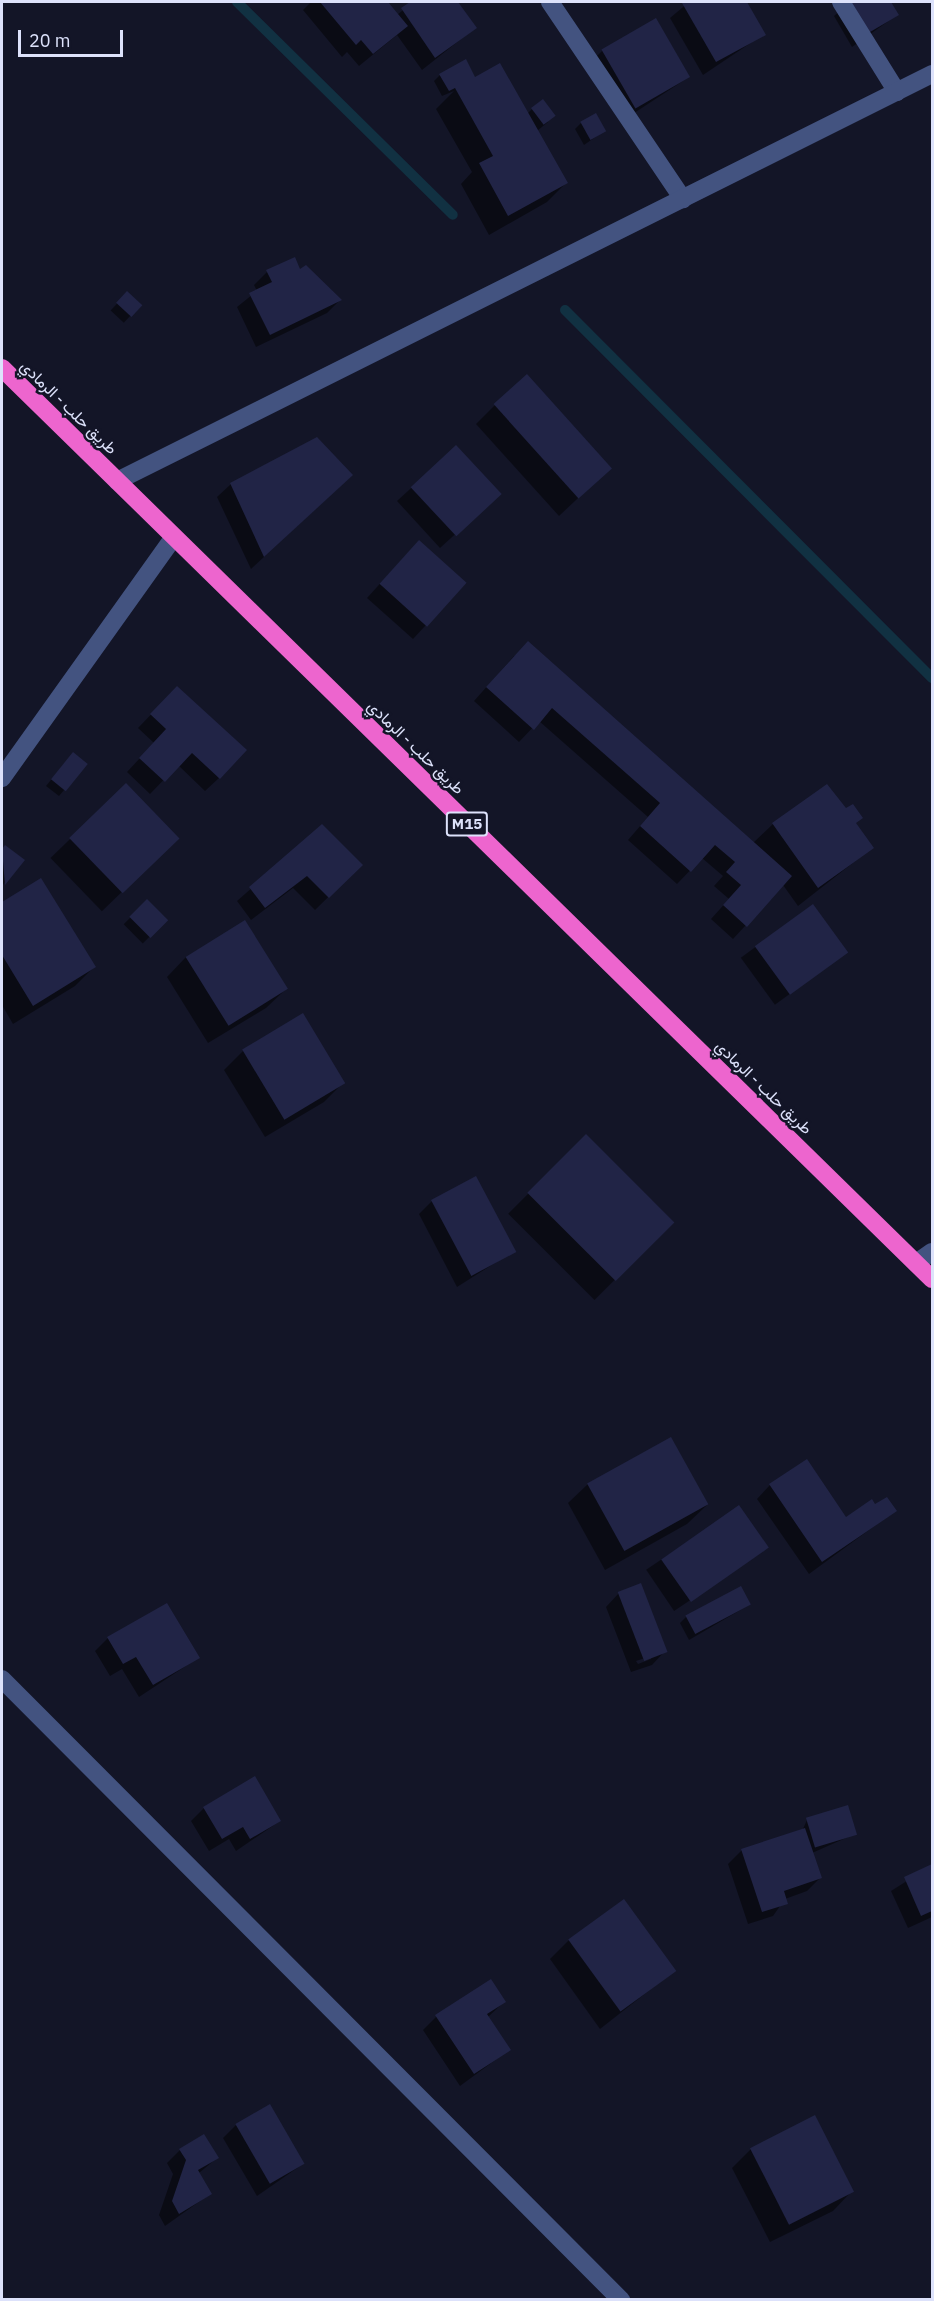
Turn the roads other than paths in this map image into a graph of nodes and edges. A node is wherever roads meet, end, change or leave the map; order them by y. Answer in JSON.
{"nodes":[{"id":1,"x":550,"y":2,"type":"edge"},
{"id":2,"x":841,"y":2,"type":"edge"},
{"id":3,"x":933,"y":74,"type":"edge"},
{"id":4,"x":897,"y":92,"type":"junction"},
{"id":5,"x":683,"y":199,"type":"junction"},
{"id":6,"x":2,"y":368,"type":"edge"},
{"id":7,"x":117,"y":481,"type":"junction"},
{"id":8,"x":174,"y":537,"type":"junction"},
{"id":9,"x":2,"y":778,"type":"edge"},
{"id":10,"x":933,"y":1252,"type":"edge"},
{"id":11,"x":916,"y":1263,"type":"junction"},
{"id":12,"x":933,"y":1279,"type":"edge"},
{"id":13,"x":2,"y":1679,"type":"edge"},
{"id":14,"x":621,"y":2300,"type":"edge"}],
"edges":[{"from":1,"to":5,"type":"street"},
{"from":2,"to":4,"type":"street"},
{"from":3,"to":4,"type":"street"},
{"from":4,"to":5,"type":"street"},
{"from":5,"to":7,"type":"street"},
{"from":6,"to":7,"type":"highway","name":"طريق حلب - الرمادي","number":"M15"},
{"from":7,"to":8,"type":"highway","name":"طريق حلب - الرمادي","number":"M15"},
{"from":8,"to":9,"type":"street"},
{"from":8,"to":11,"type":"highway","name":"طريق حلب - الرمادي","number":"M15"},
{"from":10,"to":11,"type":"street"},
{"from":11,"to":12,"type":"highway","name":"طريق حلب - الرمادي","number":"M15"},
{"from":13,"to":14,"type":"street"}]}
